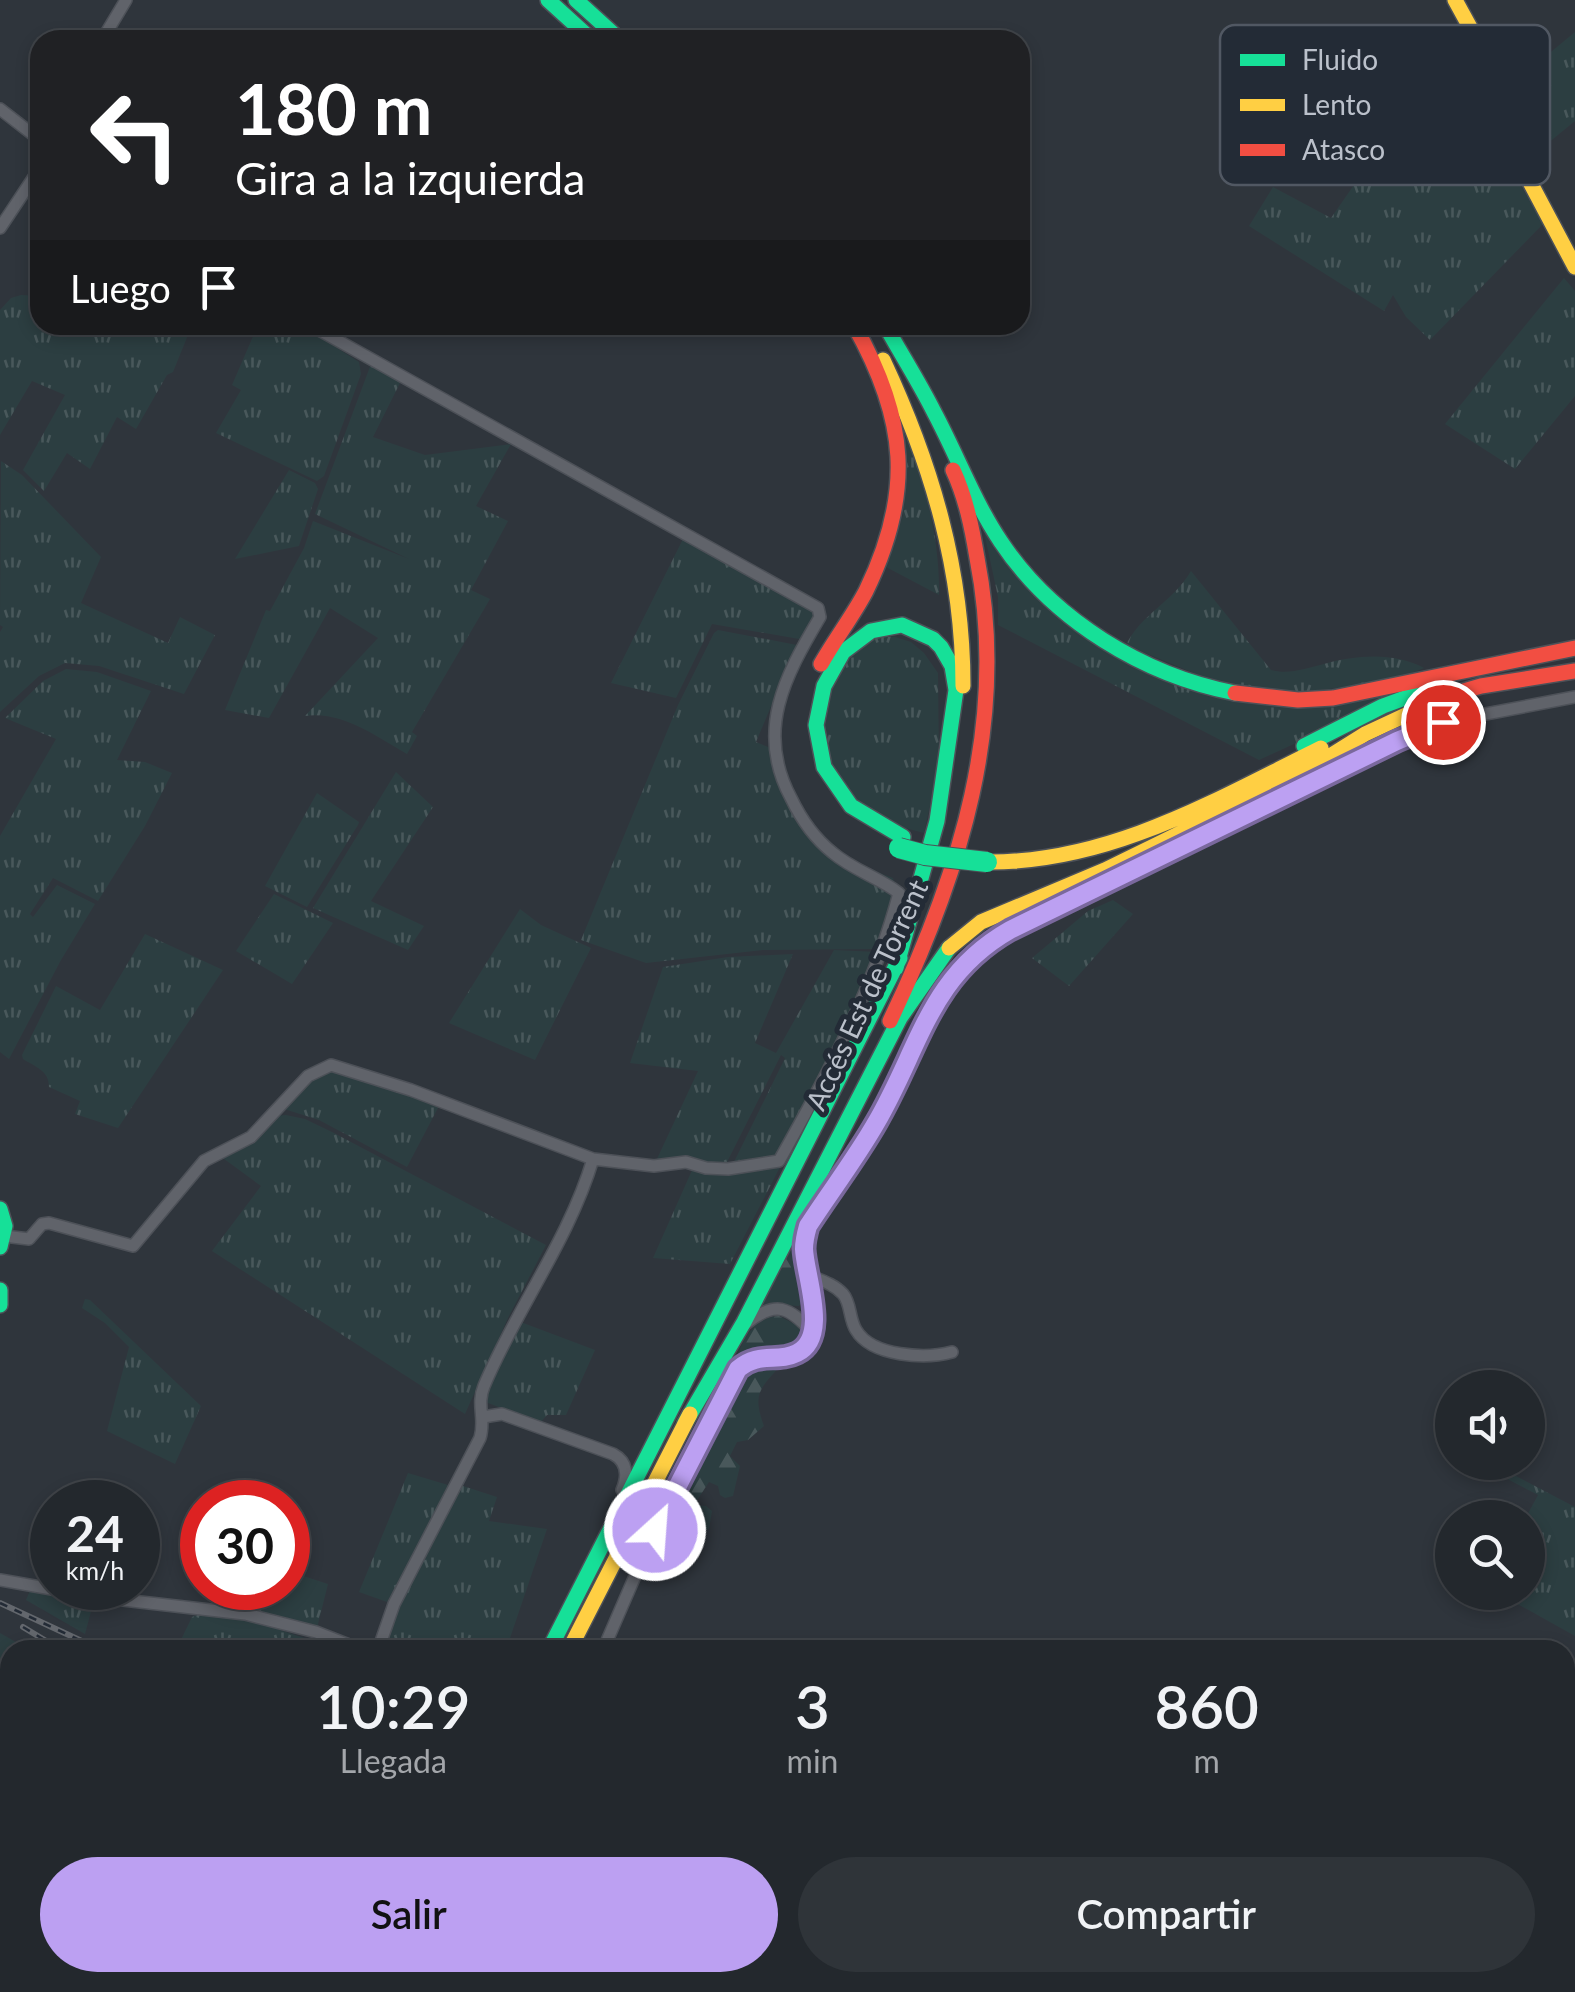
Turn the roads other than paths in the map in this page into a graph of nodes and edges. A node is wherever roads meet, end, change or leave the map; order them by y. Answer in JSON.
{"nodes":[{"id":1,"x":126,"y":0,"type":"edge"},
{"id":2,"x":548,"y":0,"type":"edge"},
{"id":3,"x":576,"y":0,"type":"edge"},
{"id":4,"x":1455,"y":0,"type":"edge"},
{"id":5,"x":1468,"y":25,"type":"edge"},
{"id":6,"x":108,"y":30,"type":"edge"},
{"id":7,"x":581,"y":30,"type":"edge"},
{"id":8,"x":609,"y":30,"type":"edge"},
{"id":9,"x":0,"y":108,"type":"edge"},
{"id":10,"x":30,"y":132,"type":"edge"},
{"id":11,"x":30,"y":183,"type":"edge"},
{"id":12,"x":1532,"y":185,"type":"edge"},
{"id":13,"x":0,"y":228,"type":"edge"},
{"id":14,"x":1575,"y":267,"type":"edge"},
{"id":15,"x":328,"y":335,"type":"edge"},
{"id":16,"x":860,"y":335,"type":"edge"},
{"id":17,"x":868,"y":335,"type":"edge"},
{"id":18,"x":889,"y":335,"type":"edge"},
{"id":19,"x":890,"y":335,"type":"edge"},
{"id":20,"x":1575,"y":651,"type":"edge"},
{"id":21,"x":1575,"y":671,"type":"edge"},
{"id":22,"x":1453,"y":693,"type":"junction"},
{"id":23,"x":1575,"y":697,"type":"edge"},
{"id":24,"x":901,"y":842,"type":"junction"},
{"id":25,"x":988,"y":857,"type":"junction"},
{"id":26,"x":896,"y":968,"type":"junction"},
{"id":27,"x":592,"y":1159,"type":"junction"},
{"id":28,"x":0,"y":1209,"type":"edge"},
{"id":29,"x":2,"y":1241,"type":"edge"},
{"id":30,"x":808,"y":1275,"type":"junction"},
{"id":31,"x":0,"y":1290,"type":"edge"},
{"id":32,"x":812,"y":1297,"type":"junction"},
{"id":33,"x":0,"y":1305,"type":"edge"},
{"id":34,"x":792,"y":1312,"type":"junction"},
{"id":35,"x":740,"y":1329,"type":"junction"},
{"id":36,"x":812,"y":1332,"type":"junction"},
{"id":37,"x":952,"y":1352,"type":"dead end"},
{"id":38,"x":483,"y":1417,"type":"junction"},
{"id":39,"x":685,"y":1423,"type":"junction"},
{"id":40,"x":585,"y":1579,"type":"junction"},
{"id":41,"x":0,"y":1580,"type":"edge"},
{"id":42,"x":336,"y":1640,"type":"edge"},
{"id":43,"x":381,"y":1640,"type":"edge"},
{"id":44,"x":554,"y":1640,"type":"edge"},
{"id":45,"x":574,"y":1640,"type":"edge"},
{"id":46,"x":607,"y":1640,"type":"edge"}],
"edges":[{"from":1,"to":6,"type":"street"},
{"from":2,"to":7,"type":"main road"},
{"from":3,"to":8,"type":"main road"},
{"from":4,"to":5,"type":"main road"},
{"from":9,"to":10,"type":"street"},
{"from":11,"to":13,"type":"street"},
{"from":12,"to":14,"type":"main road"},
{"from":15,"to":27,"type":"street"},
{"from":16,"to":24,"type":"main road"},
{"from":17,"to":26,"type":"main road","name":"Accés Est de Torrent"},
{"from":18,"to":39,"type":"main road","name":"Accés Est de Torrent"},
{"from":19,"to":20,"type":"main road"},
{"from":20,"to":25,"type":"main road"},
{"from":21,"to":22,"type":"main road"},
{"from":22,"to":25,"type":"main road"},
{"from":22,"to":35,"type":"main road"},
{"from":23,"to":30,"type":"street"},
{"from":24,"to":25,"type":"main road","bridge":true},
{"from":24,"to":26,"type":"main road"},
{"from":26,"to":40,"type":"main road","name":"Accés Est de Torrent"},
{"from":27,"to":29,"type":"street"},
{"from":27,"to":38,"type":"street"},
{"from":28,"to":29,"type":"main road"},
{"from":30,"to":32,"type":"street"},
{"from":30,"to":37,"type":"street"},
{"from":31,"to":33,"type":"main road"},
{"from":32,"to":34,"type":"street"},
{"from":32,"to":36,"type":"street"},
{"from":34,"to":35,"type":"street"},
{"from":34,"to":36,"type":"street"},
{"from":35,"to":39,"type":"main road"},
{"from":36,"to":46,"type":"street"},
{"from":38,"to":40,"type":"street"},
{"from":38,"to":43,"type":"street"},
{"from":39,"to":45,"type":"main road","name":"Accés Est de Torrent"},
{"from":40,"to":44,"type":"main road","name":"Accés Est de Torrent"},
{"from":41,"to":42,"type":"street"}]}
